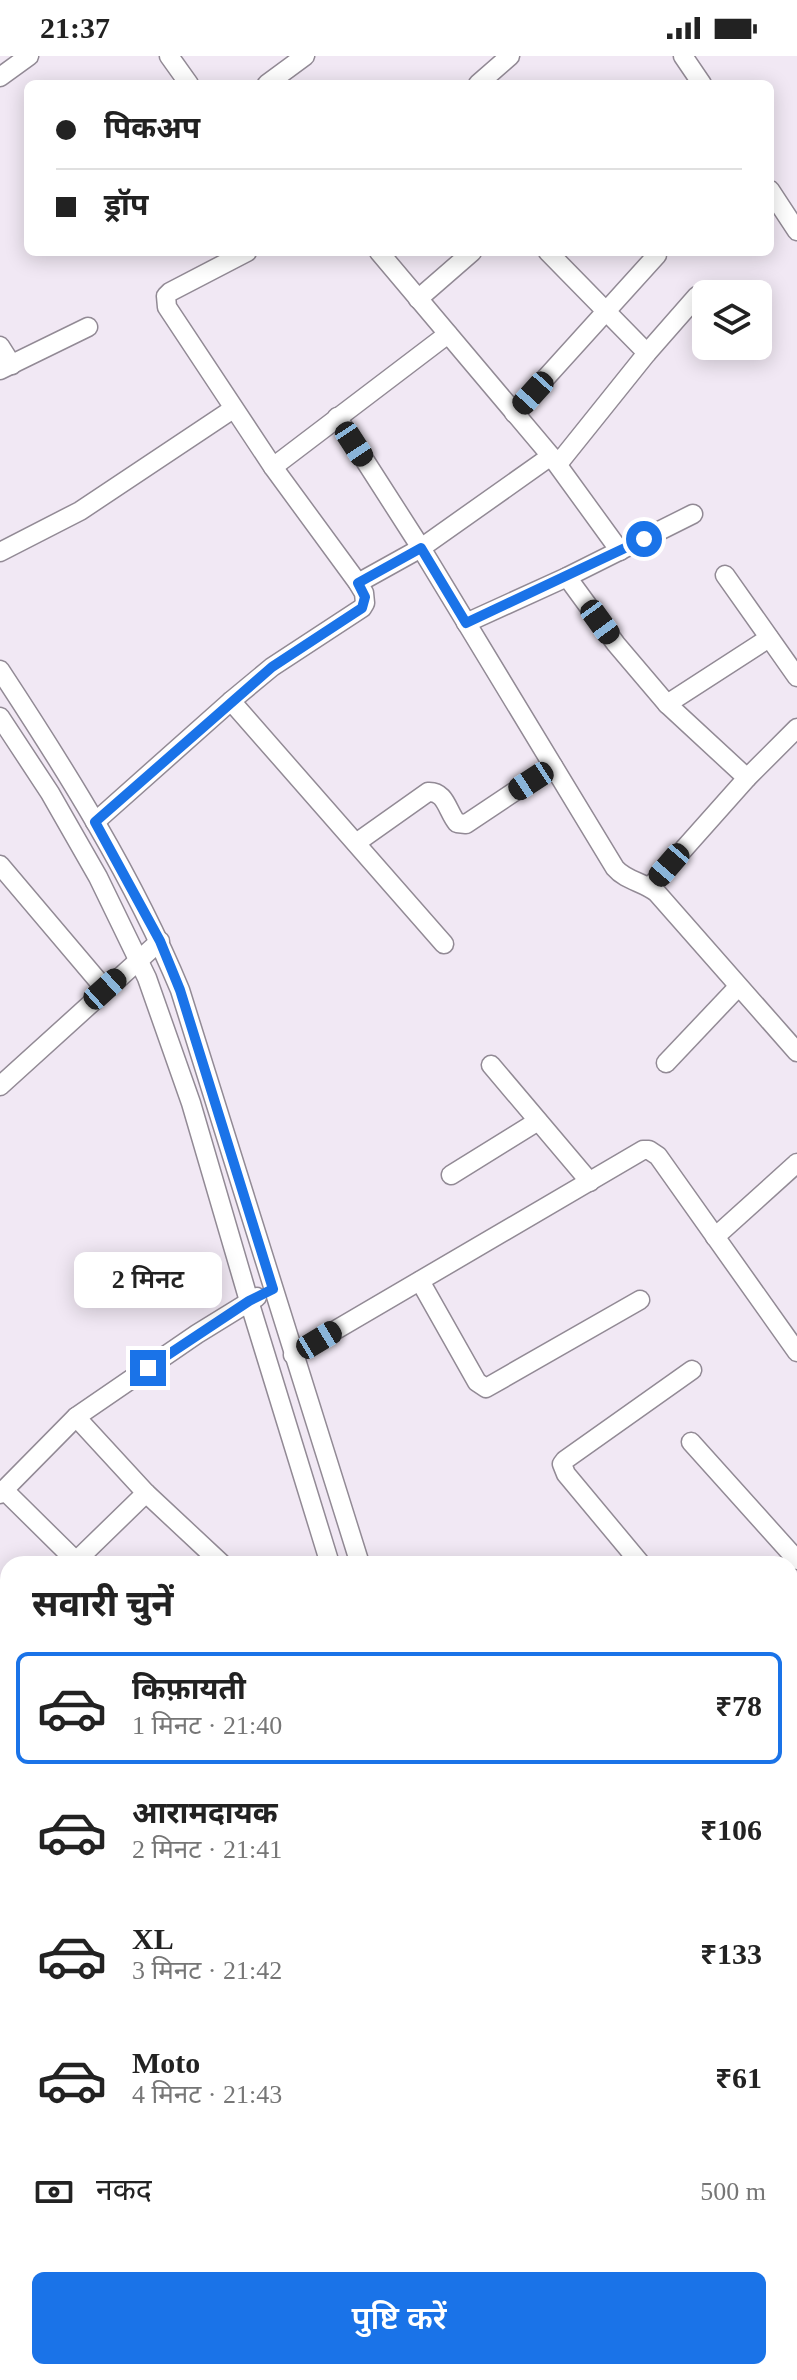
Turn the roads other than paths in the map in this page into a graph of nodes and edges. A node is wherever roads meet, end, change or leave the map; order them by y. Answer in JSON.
{"nodes":[{"id":1,"x":29,"y":56,"type":"edge"},
{"id":2,"x":169,"y":56,"type":"edge"},
{"id":3,"x":305,"y":56,"type":"edge"},
{"id":4,"x":510,"y":56,"type":"edge"},
{"id":5,"x":683,"y":56,"type":"edge"},
{"id":6,"x":4,"y":68,"type":"edge"},
{"id":7,"x":186,"y":80,"type":"edge"},
{"id":8,"x":272,"y":80,"type":"edge"},
{"id":9,"x":483,"y":80,"type":"edge"},
{"id":10,"x":699,"y":80,"type":"edge"},
{"id":11,"x":774,"y":194,"type":"edge"},
{"id":12,"x":791,"y":210,"type":"edge"},
{"id":13,"x":797,"y":231,"type":"edge"},
{"id":14,"x":239,"y":256,"type":"edge"},
{"id":15,"x":382,"y":256,"type":"edge"},
{"id":16,"x":467,"y":256,"type":"edge"},
{"id":17,"x":552,"y":256,"type":"edge"},
{"id":18,"x":656,"y":256,"type":"edge"},
{"id":19,"x":418,"y":299,"type":"junction"},
{"id":20,"x":692,"y":302,"type":"edge"},
{"id":21,"x":605,"y":312,"type":"junction"},
{"id":22,"x":88,"y":327,"type":"dead end"},
{"id":23,"x":448,"y":334,"type":"junction"},
{"id":24,"x":0,"y":346,"type":"edge"},
{"id":25,"x":647,"y":353,"type":"junction"},
{"id":26,"x":6,"y":368,"type":"edge"},
{"id":27,"x":233,"y":409,"type":"junction"},
{"id":28,"x":514,"y":413,"type":"junction"},
{"id":29,"x":337,"y":417,"type":"junction"},
{"id":30,"x":554,"y":460,"type":"junction"},
{"id":31,"x":273,"y":467,"type":"junction"},
{"id":32,"x":693,"y":514,"type":"dead end"},
{"id":33,"x":421,"y":548,"type":"junction"},
{"id":34,"x":620,"y":551,"type":"junction"},
{"id":35,"x":0,"y":552,"type":"edge"},
{"id":36,"x":725,"y":575,"type":"dead end"},
{"id":37,"x":567,"y":577,"type":"junction"},
{"id":38,"x":358,"y":583,"type":"junction"},
{"id":39,"x":466,"y":623,"type":"junction"},
{"id":40,"x":769,"y":638,"type":"junction"},
{"id":41,"x":0,"y":670,"type":"edge"},
{"id":42,"x":797,"y":677,"type":"edge"},
{"id":43,"x":231,"y":701,"type":"junction"},
{"id":44,"x":667,"y":704,"type":"junction"},
{"id":45,"x":23,"y":705,"type":"junction"},
{"id":46,"x":1,"y":720,"type":"edge"},
{"id":47,"x":797,"y":728,"type":"edge"},
{"id":48,"x":553,"y":766,"type":"junction"},
{"id":49,"x":747,"y":778,"type":"junction"},
{"id":50,"x":95,"y":822,"type":"junction"},
{"id":51,"x":356,"y":843,"type":"junction"},
{"id":52,"x":0,"y":865,"type":"edge"},
{"id":53,"x":650,"y":887,"type":"junction"},
{"id":54,"x":160,"y":941,"type":"junction"},
{"id":55,"x":444,"y":944,"type":"dead end"},
{"id":56,"x":137,"y":960,"type":"junction"},
{"id":57,"x":738,"y":987,"type":"junction"},
{"id":58,"x":105,"y":989,"type":"junction"},
{"id":59,"x":797,"y":1052,"type":"edge"},
{"id":60,"x":666,"y":1063,"type":"dead end"},
{"id":61,"x":491,"y":1065,"type":"dead end"},
{"id":62,"x":0,"y":1086,"type":"edge"},
{"id":63,"x":538,"y":1121,"type":"junction"},
{"id":64,"x":797,"y":1163,"type":"edge"},
{"id":65,"x":451,"y":1175,"type":"dead end"},
{"id":66,"x":590,"y":1182,"type":"junction"},
{"id":67,"x":715,"y":1237,"type":"junction"},
{"id":68,"x":420,"y":1281,"type":"junction"},
{"id":69,"x":273,"y":1289,"type":"junction"},
{"id":70,"x":640,"y":1300,"type":"dead end"},
{"id":71,"x":249,"y":1301,"type":"junction"},
{"id":72,"x":797,"y":1352,"type":"edge"},
{"id":73,"x":293,"y":1355,"type":"junction"},
{"id":74,"x":692,"y":1370,"type":"dead end"},
{"id":75,"x":76,"y":1417,"type":"junction"},
{"id":76,"x":691,"y":1442,"type":"dead end"},
{"id":77,"x":2,"y":1492,"type":"edge"},
{"id":78,"x":146,"y":1493,"type":"junction"},
{"id":79,"x":67,"y":1556,"type":"edge"},
{"id":80,"x":81,"y":1556,"type":"edge"},
{"id":81,"x":208,"y":1556,"type":"edge"},
{"id":82,"x":328,"y":1556,"type":"edge"},
{"id":83,"x":353,"y":1556,"type":"edge"},
{"id":84,"x":634,"y":1556,"type":"edge"},
{"id":85,"x":793,"y":1556,"type":"edge"}],
"edges":[{"from":1,"to":6,"type":"street"},
{"from":2,"to":7,"type":"street"},
{"from":3,"to":8,"type":"street"},
{"from":4,"to":9,"type":"street"},
{"from":5,"to":10,"type":"street"},
{"from":11,"to":12,"type":"street"},
{"from":12,"to":13,"type":"street"},
{"from":14,"to":27,"type":"street"},
{"from":15,"to":19,"type":"street"},
{"from":16,"to":19,"type":"street"},
{"from":17,"to":21,"type":"street"},
{"from":18,"to":21,"type":"street"},
{"from":19,"to":23,"type":"street"},
{"from":20,"to":25,"type":"street"},
{"from":21,"to":25,"type":"street"},
{"from":21,"to":28,"type":"street"},
{"from":22,"to":26,"type":"street"},
{"from":23,"to":28,"type":"street"},
{"from":23,"to":29,"type":"street"},
{"from":24,"to":26,"type":"street"},
{"from":25,"to":30,"type":"street"},
{"from":27,"to":31,"type":"street"},
{"from":27,"to":35,"type":"street"},
{"from":28,"to":30,"type":"street"},
{"from":29,"to":31,"type":"street"},
{"from":29,"to":33,"type":"street"},
{"from":30,"to":33,"type":"street"},
{"from":30,"to":34,"type":"street"},
{"from":31,"to":38,"type":"street"},
{"from":32,"to":34,"type":"street"},
{"from":33,"to":38,"type":"street"},
{"from":33,"to":39,"type":"street"},
{"from":34,"to":37,"type":"street"},
{"from":36,"to":40,"type":"street"},
{"from":37,"to":39,"type":"street"},
{"from":37,"to":44,"type":"street"},
{"from":38,"to":43,"type":"street"},
{"from":39,"to":48,"type":"street"},
{"from":40,"to":42,"type":"street"},
{"from":40,"to":44,"type":"street"},
{"from":41,"to":45,"type":"street"},
{"from":43,"to":50,"type":"street"},
{"from":43,"to":51,"type":"street"},
{"from":44,"to":49,"type":"street"},
{"from":45,"to":46,"type":"street"},
{"from":45,"to":50,"type":"street"},
{"from":46,"to":56,"type":"street"},
{"from":47,"to":49,"type":"street"},
{"from":48,"to":51,"type":"street"},
{"from":48,"to":53,"type":"street"},
{"from":49,"to":53,"type":"street"},
{"from":50,"to":54,"type":"street"},
{"from":51,"to":55,"type":"street"},
{"from":52,"to":58,"type":"street"},
{"from":53,"to":57,"type":"street"},
{"from":54,"to":56,"type":"street"},
{"from":54,"to":69,"type":"street"},
{"from":56,"to":58,"type":"street"},
{"from":56,"to":71,"type":"street"},
{"from":57,"to":59,"type":"street"},
{"from":57,"to":60,"type":"street"},
{"from":58,"to":62,"type":"street"},
{"from":61,"to":63,"type":"street"},
{"from":63,"to":65,"type":"street"},
{"from":63,"to":66,"type":"street"},
{"from":64,"to":67,"type":"street"},
{"from":66,"to":67,"type":"street"},
{"from":66,"to":68,"type":"street"},
{"from":67,"to":72,"type":"street"},
{"from":68,"to":70,"type":"street"},
{"from":68,"to":73,"type":"street"},
{"from":69,"to":71,"type":"street"},
{"from":69,"to":73,"type":"street"},
{"from":71,"to":75,"type":"street"},
{"from":71,"to":82,"type":"street"},
{"from":73,"to":83,"type":"street"},
{"from":74,"to":84,"type":"street"},
{"from":75,"to":77,"type":"street"},
{"from":75,"to":78,"type":"street"},
{"from":76,"to":85,"type":"street"},
{"from":77,"to":79,"type":"street"},
{"from":78,"to":80,"type":"street"},
{"from":78,"to":81,"type":"street"}]}
